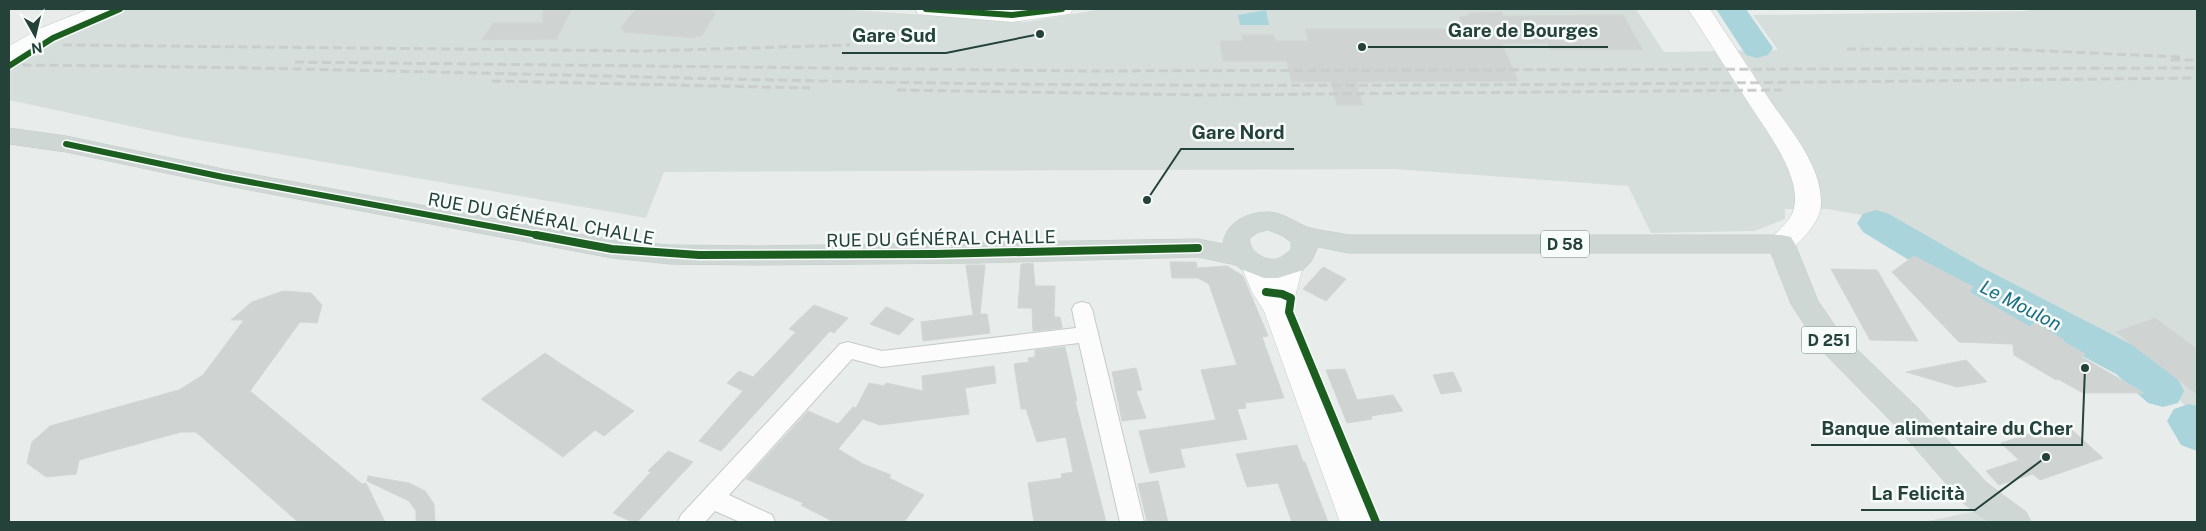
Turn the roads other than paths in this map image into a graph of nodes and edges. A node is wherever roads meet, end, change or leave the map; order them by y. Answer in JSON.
{"nodes":[{"id":1,"x":70,"y":9,"type":"edge"},
{"id":2,"x":107,"y":9,"type":"edge"},
{"id":3,"x":926,"y":9,"type":"edge"},
{"id":4,"x":1025,"y":9,"type":"edge"},
{"id":5,"x":1062,"y":9,"type":"edge"},
{"id":6,"x":1699,"y":9,"type":"edge"},
{"id":7,"x":972,"y":12,"type":"junction"},
{"id":8,"x":13,"y":46,"type":"edge"},
{"id":9,"x":9,"y":126,"type":"edge"},
{"id":10,"x":9,"y":136,"type":"edge"},
{"id":11,"x":66,"y":144,"type":"junction"},
{"id":12,"x":1781,"y":244,"type":"junction"},
{"id":13,"x":1297,"y":251,"type":"junction"},
{"id":14,"x":1244,"y":253,"type":"junction"},
{"id":15,"x":1278,"y":308,"type":"junction"},
{"id":16,"x":1082,"y":309,"type":"dead end"},
{"id":17,"x":1088,"y":334,"type":"junction"},
{"id":18,"x":712,"y":498,"type":"junction"},
{"id":19,"x":690,"y":522,"type":"edge"},
{"id":20,"x":763,"y":522,"type":"edge"},
{"id":21,"x":1132,"y":522,"type":"edge"},
{"id":22,"x":1357,"y":522,"type":"edge"},
{"id":23,"x":2014,"y":522,"type":"edge"}],
"edges":[{"from":1,"to":8,"type":"main road"},
{"from":2,"to":8,"type":"main road"},
{"from":3,"to":7,"type":"main road"},
{"from":4,"to":7,"type":"street"},
{"from":5,"to":7,"type":"main road"},
{"from":6,"to":12,"type":"main road"},
{"from":9,"to":11,"type":"main road","name":"RUE DU GÉNÉRAL CHALLE"},
{"from":10,"to":11,"type":"main road","name":"RUE DU GÉNÉRAL CHALLE"},
{"from":11,"to":14,"type":"main road","name":"RUE DU GÉNÉRAL CHALLE"},
{"from":12,"to":13,"type":"main road","number":"D 58"},
{"from":12,"to":23,"type":"main road","number":"D 251"},
{"from":13,"to":14,"type":"main road"},
{"from":13,"to":14,"type":"main road"},
{"from":13,"to":15,"type":"main road"},
{"from":14,"to":15,"type":"main road"},
{"from":15,"to":22,"type":"main road"},
{"from":16,"to":17,"type":"street"},
{"from":17,"to":18,"type":"street"},
{"from":17,"to":21,"type":"street"},
{"from":18,"to":19,"type":"street"},
{"from":18,"to":20,"type":"street"}]}
